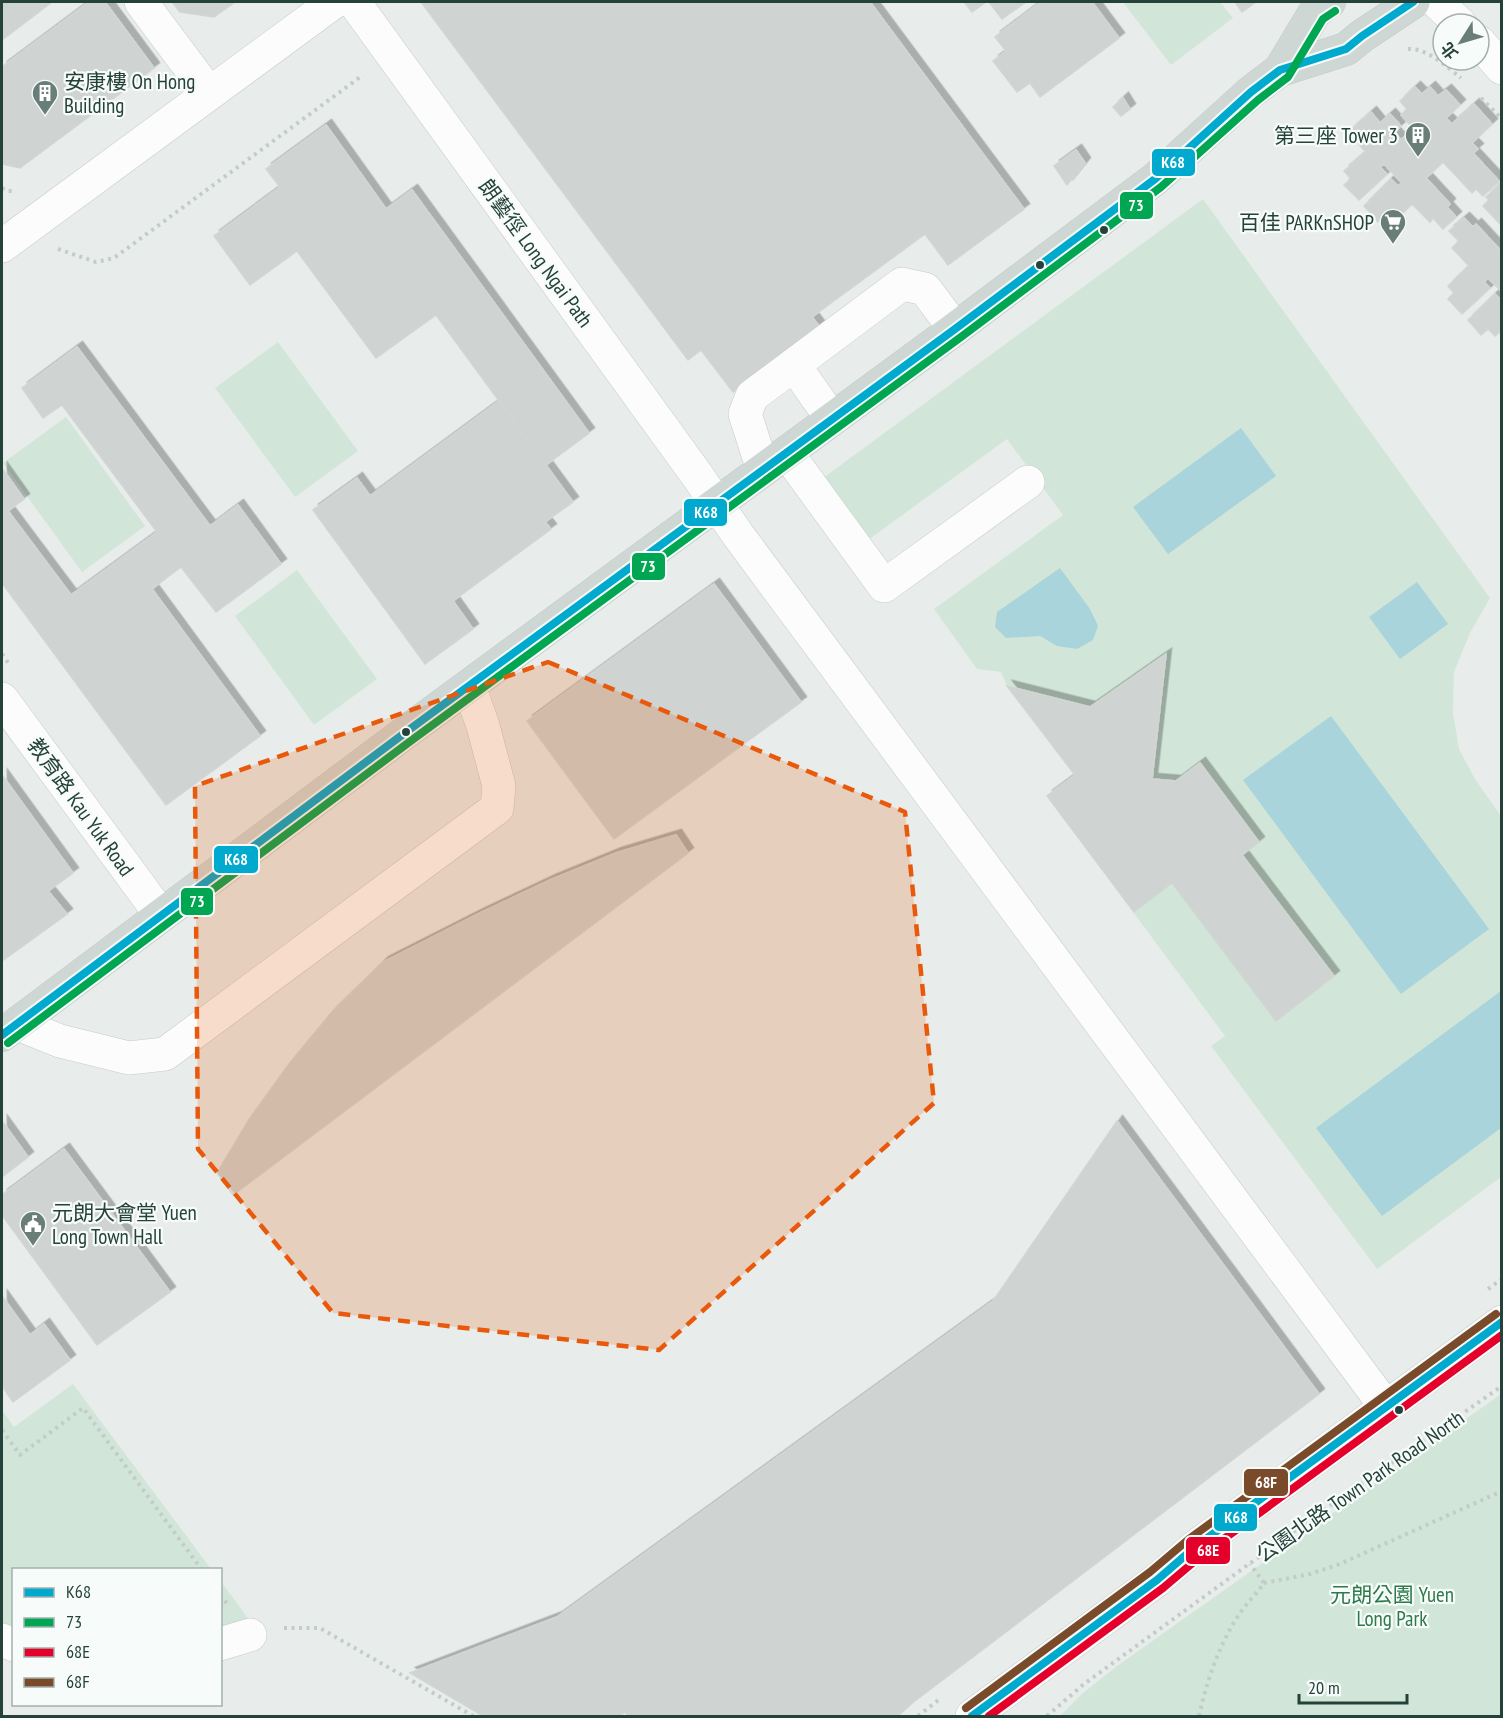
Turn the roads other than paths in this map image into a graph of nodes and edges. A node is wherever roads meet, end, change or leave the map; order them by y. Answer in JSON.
{"nodes":[{"id":1,"x":141,"y":2,"type":"edge"},
{"id":2,"x":354,"y":2,"type":"edge"},
{"id":3,"x":1329,"y":2,"type":"edge"},
{"id":4,"x":1413,"y":2,"type":"edge"},
{"id":5,"x":322,"y":10,"type":"edge"},
{"id":6,"x":1491,"y":56,"type":"edge"},
{"id":7,"x":1502,"y":68,"type":"edge"},
{"id":8,"x":1280,"y":70,"type":"junction"},
{"id":9,"x":209,"y":93,"type":"junction"},
{"id":10,"x":3,"y":242,"type":"edge"},
{"id":11,"x":955,"y":329,"type":"junction"},
{"id":12,"x":794,"y":364,"type":"junction"},
{"id":13,"x":832,"y":419,"type":"junction"},
{"id":14,"x":775,"y":462,"type":"junction"},
{"id":15,"x":1028,"y":482,"type":"dead end"},
{"id":16,"x":717,"y":504,"type":"junction"},
{"id":17,"x":469,"y":686,"type":"junction"},
{"id":18,"x":2,"y":699,"type":"edge"},
{"id":19,"x":161,"y":915,"type":"junction"},
{"id":20,"x":10,"y":1029,"type":"edge"},
{"id":21,"x":1502,"y":1322,"type":"edge"},
{"id":22,"x":1386,"y":1407,"type":"junction"},
{"id":23,"x":972,"y":1716,"type":"edge"}],
"edges":[{"from":1,"to":9,"type":"street"},
{"from":2,"to":16,"type":"street","name":"朗藝徑 Long Ngai Path"},
{"from":3,"to":8,"type":"main road"},
{"from":4,"to":8,"type":"main road"},
{"from":5,"to":9,"type":"street"},
{"from":6,"to":7,"type":"street"},
{"from":8,"to":11,"type":"main road"},
{"from":9,"to":10,"type":"street"},
{"from":11,"to":12,"type":"street"},
{"from":11,"to":13,"type":"main road"},
{"from":12,"to":13,"type":"street"},
{"from":12,"to":14,"type":"street"},
{"from":13,"to":14,"type":"main road"},
{"from":14,"to":15,"type":"street"},
{"from":14,"to":16,"type":"main road"},
{"from":16,"to":17,"type":"main road"},
{"from":16,"to":22,"type":"street","name":"朗藝徑 Long Ngai Path"},
{"from":17,"to":19,"type":"main road"},
{"from":17,"to":20,"type":"street"},
{"from":18,"to":19,"type":"street","name":"教育路 Kau Yuk Road"},
{"from":19,"to":20,"type":"main road"},
{"from":21,"to":22,"type":"street"},
{"from":22,"to":23,"type":"street"}]}
